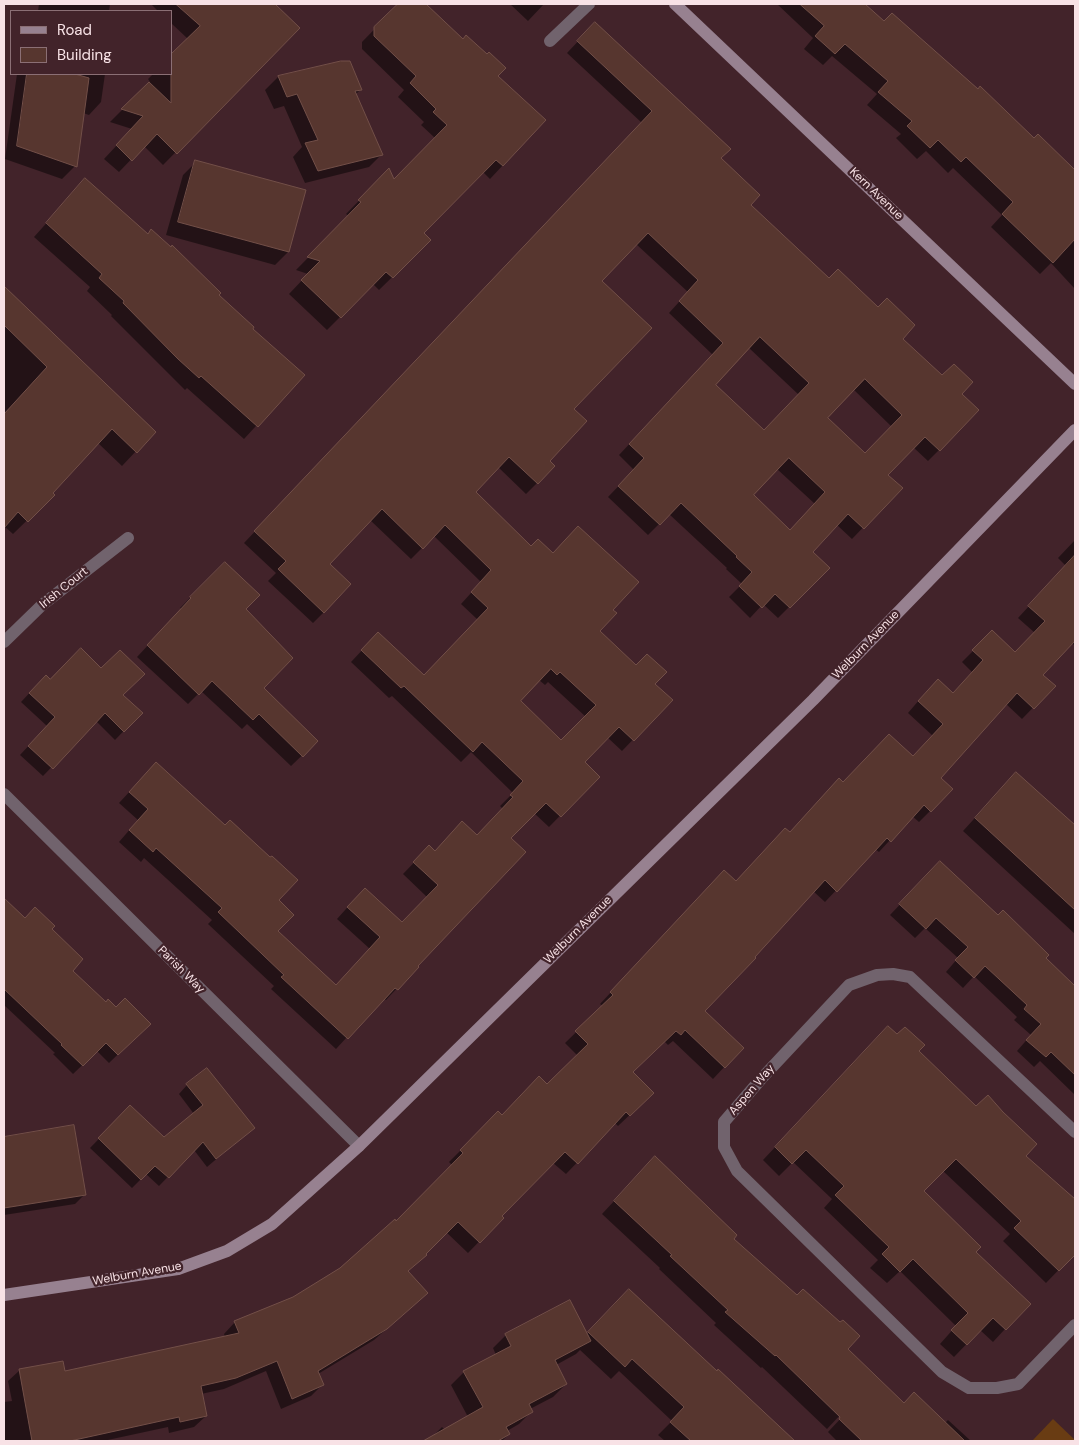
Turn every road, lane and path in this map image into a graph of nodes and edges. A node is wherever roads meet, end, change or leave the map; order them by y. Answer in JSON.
{"nodes":[{"id":1,"x":589,"y":4,"type":"edge"},
{"id":2,"x":675,"y":4,"type":"edge"},
{"id":3,"x":550,"y":41,"type":"dead end"},
{"id":4,"x":1075,"y":384,"type":"edge"},
{"id":5,"x":1075,"y":430,"type":"edge"},
{"id":6,"x":128,"y":538,"type":"dead end"},
{"id":7,"x":4,"y":642,"type":"edge"},
{"id":8,"x":4,"y":794,"type":"edge"},
{"id":9,"x":1075,"y":1132,"type":"edge"},
{"id":10,"x":359,"y":1146,"type":"junction"},
{"id":11,"x":4,"y":1295,"type":"edge"},
{"id":12,"x":1075,"y":1325,"type":"edge"}],
"edges":[{"from":1,"to":3,"type":"street"},
{"from":2,"to":4,"type":"main road","name":"Kern Avenue"},
{"from":5,"to":10,"type":"main road","name":"Welburn Avenue"},
{"from":6,"to":7,"type":"street","name":"Irish Court"},
{"from":8,"to":10,"type":"street","name":"Parish Way"},
{"from":9,"to":12,"type":"street","name":"Aspen Way"},
{"from":10,"to":11,"type":"main road","name":"Welburn Avenue"}]}
